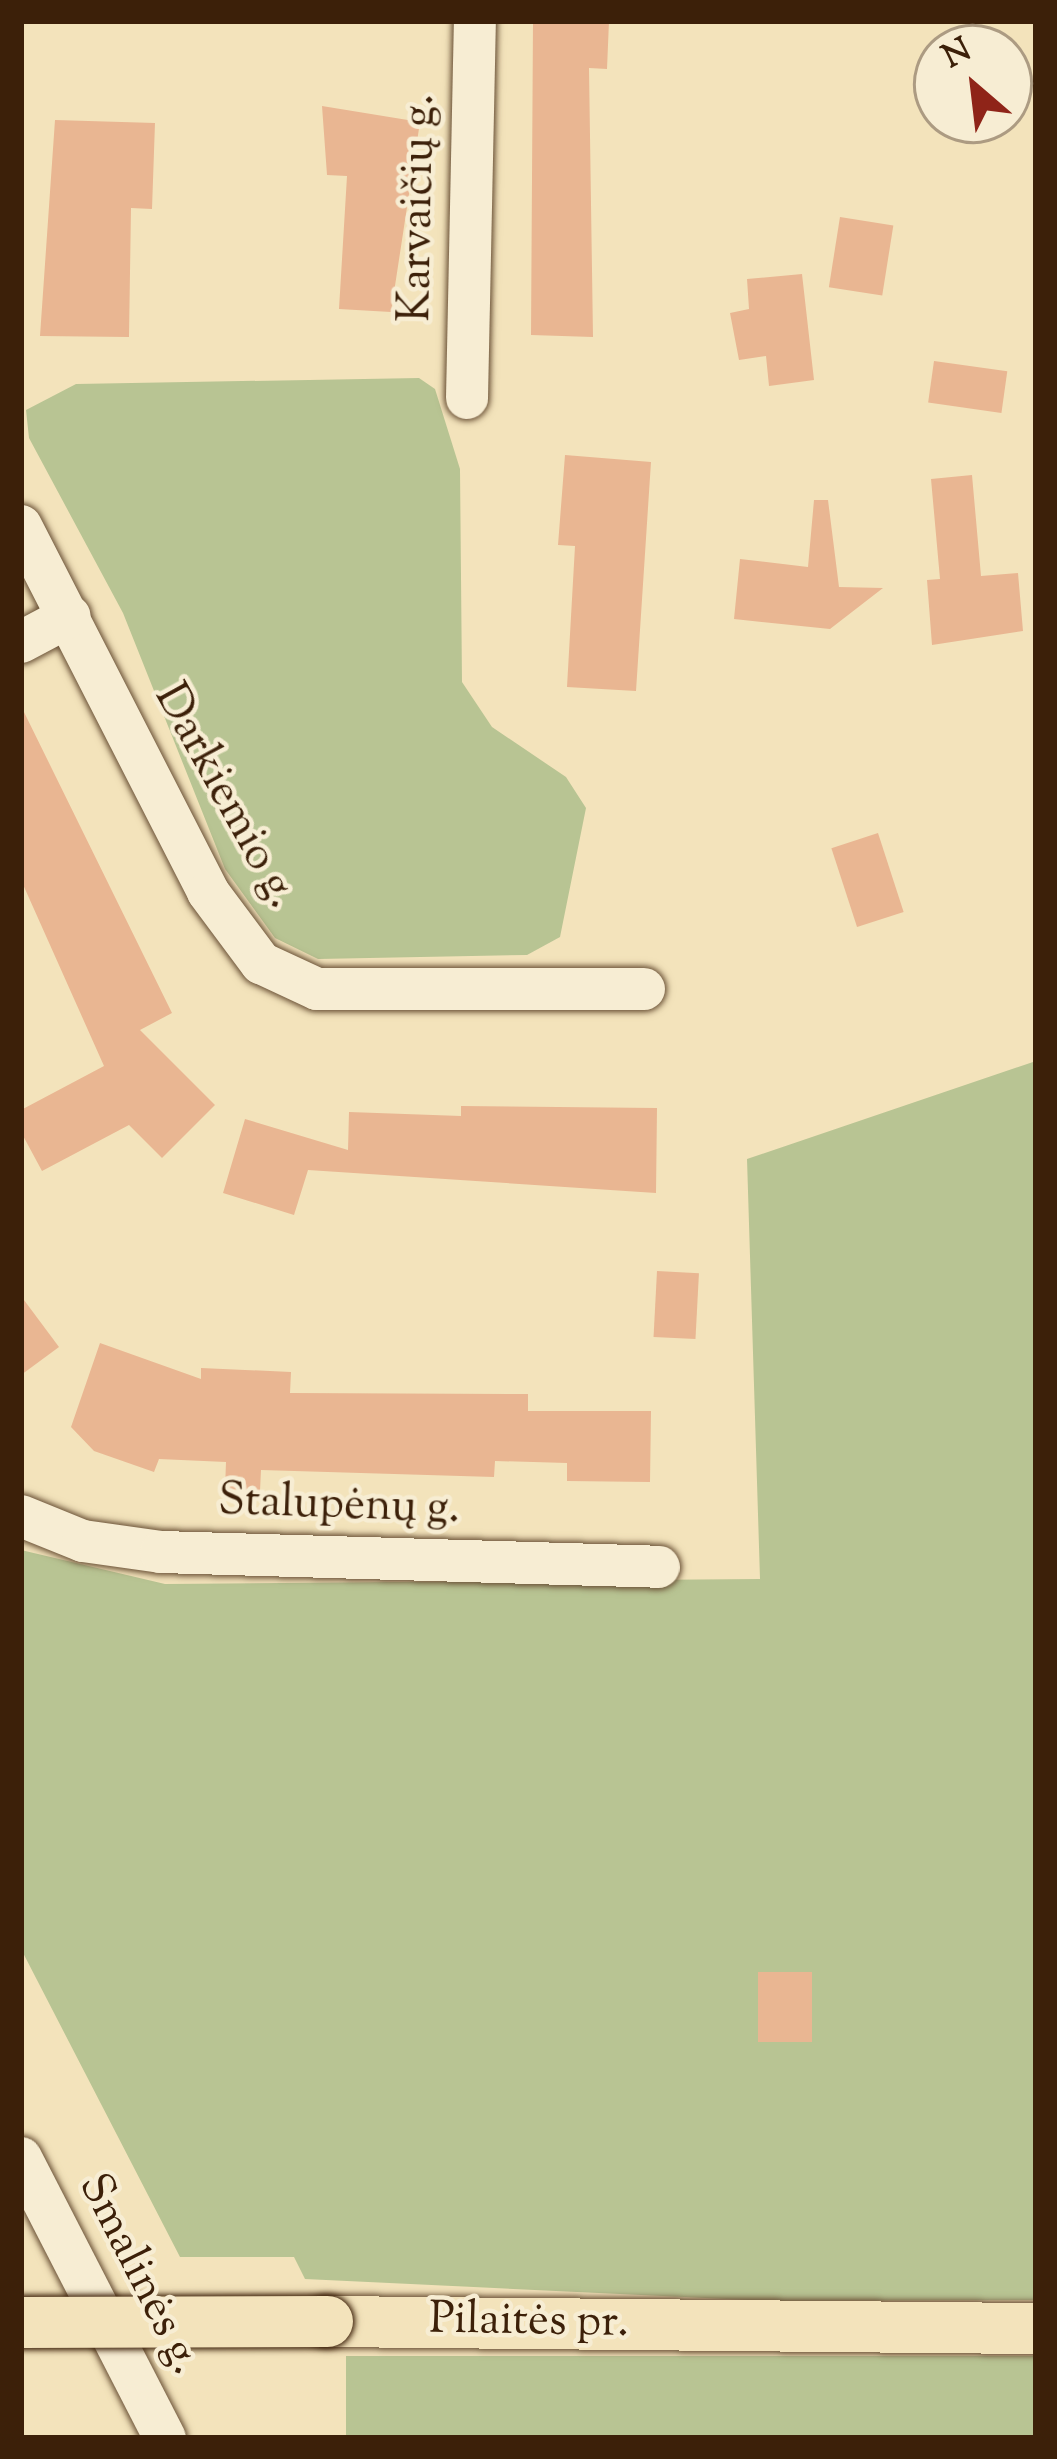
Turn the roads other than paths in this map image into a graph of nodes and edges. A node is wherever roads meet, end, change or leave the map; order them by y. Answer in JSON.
{"nodes":[{"id":1,"x":475,"y":21,"type":"edge"},
{"id":2,"x":466,"y":398,"type":"dead end"},
{"id":3,"x":21,"y":526,"type":"edge"},
{"id":4,"x":70,"y":616,"type":"junction"},
{"id":5,"x":21,"y":642,"type":"edge"},
{"id":6,"x":644,"y":989,"type":"dead end"},
{"id":7,"x":21,"y":1516,"type":"edge"},
{"id":8,"x":659,"y":1567,"type":"dead end"},
{"id":9,"x":21,"y":2158,"type":"edge"},
{"id":10,"x":21,"y":2322,"type":"edge"},
{"id":11,"x":1036,"y":2328,"type":"edge"},
{"id":12,"x":165,"y":2438,"type":"edge"}],
"edges":[{"from":1,"to":2,"type":"street","name":"Karvaičių g."},
{"from":3,"to":4,"type":"street","name":"Darkiemio g."},
{"from":4,"to":5,"type":"street"},
{"from":4,"to":6,"type":"street","name":"Darkiemio g."},
{"from":7,"to":8,"type":"street","name":"Stalupėnų g."},
{"from":9,"to":12,"type":"street","name":"Smalinės g."},
{"from":10,"to":11,"type":"main road","name":"Pilaitės pr.","bridge":true}]}
